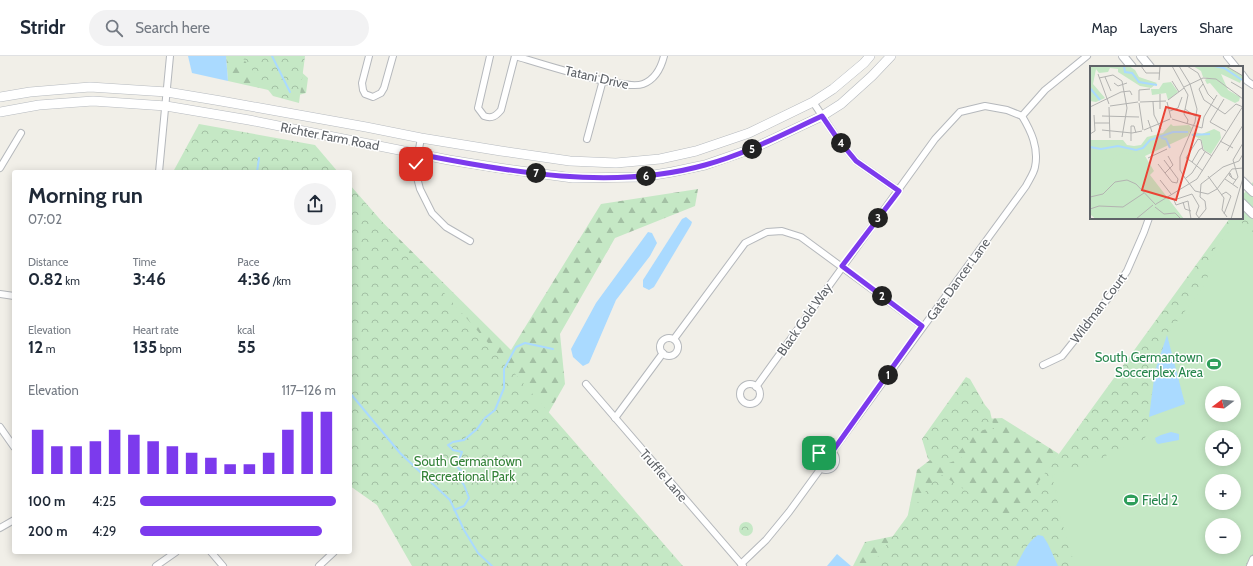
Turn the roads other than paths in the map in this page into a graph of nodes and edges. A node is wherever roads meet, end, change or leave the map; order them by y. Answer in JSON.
{"nodes":[{"id":1,"x":170,"y":56,"type":"edge"},
{"id":2,"x":369,"y":56,"type":"edge"},
{"id":3,"x":393,"y":56,"type":"edge"},
{"id":4,"x":490,"y":56,"type":"edge"},
{"id":5,"x":515,"y":56,"type":"edge"},
{"id":6,"x":664,"y":56,"type":"edge"},
{"id":7,"x":870,"y":56,"type":"edge"},
{"id":8,"x":891,"y":56,"type":"edge"},
{"id":9,"x":1088,"y":56,"type":"edge"},
{"id":10,"x":1123,"y":56,"type":"edge"},
{"id":11,"x":1141,"y":56,"type":"edge"},
{"id":12,"x":1228,"y":56,"type":"edge"},
{"id":13,"x":1131,"y":66,"type":"edge"},
{"id":14,"x":1149,"y":66,"type":"edge"},
{"id":15,"x":1235,"y":66,"type":"edge"},
{"id":16,"x":1243,"y":75,"type":"edge"},
{"id":17,"x":603,"y":80,"type":"junction"},
{"id":18,"x":1253,"y":85,"type":"edge"},
{"id":19,"x":167,"y":92,"type":"junction"},
{"id":20,"x":0,"y":97,"type":"edge"},
{"id":21,"x":813,"y":102,"type":"junction"},
{"id":22,"x":166,"y":106,"type":"junction"},
{"id":23,"x":0,"y":112,"type":"edge"},
{"id":24,"x":822,"y":116,"type":"junction"},
{"id":25,"x":1022,"y":116,"type":"junction"},
{"id":26,"x":21,"y":133,"type":"dead end"},
{"id":27,"x":421,"y":138,"type":"junction"},
{"id":28,"x":587,"y":139,"type":"dead end"},
{"id":29,"x":418,"y":154,"type":"junction"},
{"id":30,"x":0,"y":168,"type":"edge"},
{"id":31,"x":159,"y":170,"type":"edge"},
{"id":32,"x":1243,"y":181,"type":"edge"},
{"id":33,"x":899,"y":191,"type":"junction"},
{"id":34,"x":1253,"y":192,"type":"edge"},
{"id":35,"x":1243,"y":204,"type":"edge"},
{"id":36,"x":1253,"y":214,"type":"edge"},
{"id":37,"x":1149,"y":219,"type":"edge"},
{"id":38,"x":470,"y":241,"type":"dead end"},
{"id":39,"x":842,"y":266,"type":"junction"},
{"id":40,"x":0,"y":294,"type":"edge"},
{"id":41,"x":12,"y":296,"type":"edge"},
{"id":42,"x":922,"y":326,"type":"junction"},
{"id":43,"x":674,"y":339,"type":"junction"},
{"id":44,"x":663,"y":353,"type":"junction"},
{"id":45,"x":1043,"y":365,"type":"dead end"},
{"id":46,"x":586,"y":384,"type":"dead end"},
{"id":47,"x":756,"y":387,"type":"dead end"},
{"id":48,"x":615,"y":418,"type":"junction"},
{"id":49,"x":0,"y":427,"type":"edge"},
{"id":50,"x":12,"y":444,"type":"edge"},
{"id":51,"x":832,"y":452,"type":"junction"},
{"id":52,"x":821,"y":468,"type":"junction"},
{"id":53,"x":12,"y":521,"type":"edge"},
{"id":54,"x":0,"y":528,"type":"edge"},
{"id":55,"x":173,"y":554,"type":"edge"},
{"id":56,"x":213,"y":554,"type":"edge"},
{"id":57,"x":332,"y":554,"type":"edge"},
{"id":58,"x":1253,"y":559,"type":"edge"},
{"id":59,"x":742,"y":565,"type":"edge"},
{"id":60,"x":156,"y":566,"type":"edge"},
{"id":61,"x":223,"y":566,"type":"edge"},
{"id":62,"x":319,"y":566,"type":"edge"},
{"id":63,"x":1250,"y":566,"type":"edge"}],
"edges":[{"from":1,"to":19,"type":"street"},
{"from":2,"to":3,"type":"street"},
{"from":4,"to":5,"type":"street"},
{"from":5,"to":17,"type":"street","name":"Tatani Drive"},
{"from":6,"to":17,"type":"street","name":"Tatani Drive"},
{"from":7,"to":21,"type":"main road","name":"Richter Farm Road"},
{"from":8,"to":24,"type":"main road","name":"Richter Farm Road"},
{"from":9,"to":25,"type":"street"},
{"from":10,"to":13,"type":"street"},
{"from":11,"to":14,"type":"street"},
{"from":12,"to":15,"type":"street"},
{"from":16,"to":18,"type":"street"},
{"from":17,"to":28,"type":"street"},
{"from":19,"to":20,"type":"main road","name":"Richter Farm Road"},
{"from":19,"to":22,"type":"street"},
{"from":19,"to":27,"type":"main road","name":"Richter Farm Road"},
{"from":21,"to":24,"type":"street"},
{"from":21,"to":27,"type":"main road","name":"Richter Farm Road"},
{"from":22,"to":23,"type":"main road","name":"Richter Farm Road"},
{"from":22,"to":29,"type":"main road","name":"Richter Farm Road"},
{"from":22,"to":31,"type":"street"},
{"from":24,"to":29,"type":"main road","name":"Richter Farm Road"},
{"from":24,"to":33,"type":"street"},
{"from":25,"to":33,"type":"street","name":"Black Gold Way"},
{"from":25,"to":42,"type":"street","name":"Gate Dancer Lane"},
{"from":26,"to":30,"type":"street"},
{"from":27,"to":29,"type":"street"},
{"from":29,"to":38,"type":"street"},
{"from":32,"to":34,"type":"street"},
{"from":33,"to":39,"type":"street","name":"Black Gold Way"},
{"from":35,"to":36,"type":"street"},
{"from":37,"to":45,"type":"street","name":"Wildman Court"},
{"from":39,"to":42,"type":"street"},
{"from":39,"to":43,"type":"street"},
{"from":39,"to":47,"type":"street","name":"Black Gold Way"},
{"from":40,"to":41,"type":"street"},
{"from":42,"to":51,"type":"street","name":"Gate Dancer Lane"},
{"from":43,"to":44,"type":"street"},
{"from":43,"to":44,"type":"street"},
{"from":44,"to":48,"type":"street"},
{"from":46,"to":48,"type":"street","name":"Truffle Lane"},
{"from":48,"to":59,"type":"street","name":"Truffle Lane"},
{"from":49,"to":50,"type":"street"},
{"from":51,"to":52,"type":"street","name":"Gate Dancer Lane"},
{"from":51,"to":52,"type":"street"},
{"from":52,"to":59,"type":"street","name":"Gate Dancer Lane"},
{"from":53,"to":54,"type":"street"},
{"from":55,"to":60,"type":"street"},
{"from":56,"to":61,"type":"street"},
{"from":57,"to":62,"type":"street"},
{"from":58,"to":63,"type":"street"}]}
